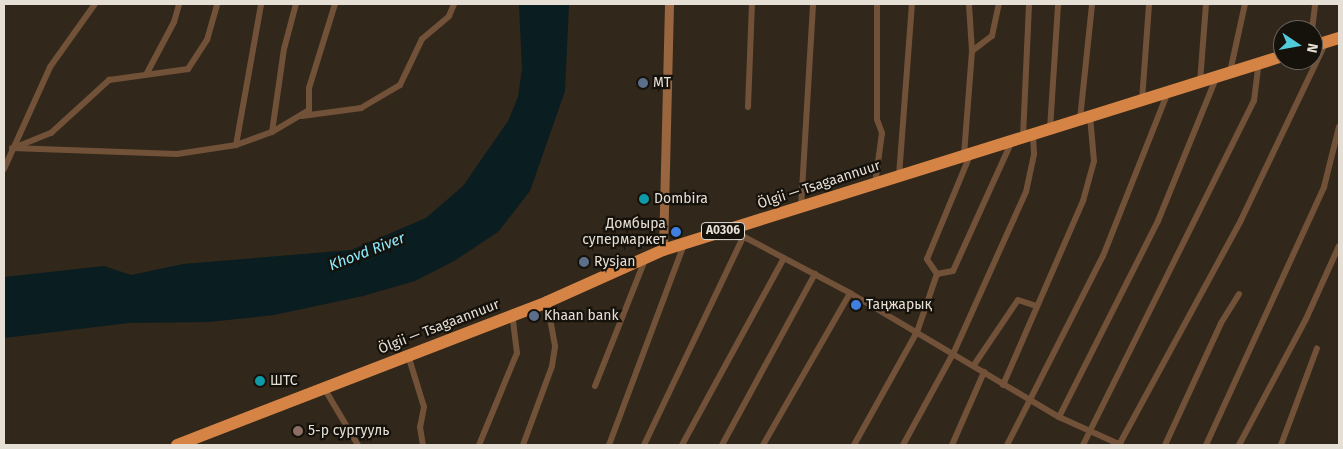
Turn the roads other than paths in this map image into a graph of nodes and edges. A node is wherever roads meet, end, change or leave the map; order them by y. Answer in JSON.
{"nodes":[{"id":1,"x":95,"y":4,"type":"edge"},
{"id":2,"x":179,"y":4,"type":"edge"},
{"id":3,"x":218,"y":4,"type":"edge"},
{"id":4,"x":261,"y":4,"type":"edge"},
{"id":5,"x":296,"y":4,"type":"edge"},
{"id":6,"x":335,"y":4,"type":"edge"},
{"id":7,"x":454,"y":4,"type":"edge"},
{"id":8,"x":669,"y":4,"type":"edge"},
{"id":9,"x":752,"y":4,"type":"edge"},
{"id":10,"x":813,"y":4,"type":"edge"},
{"id":11,"x":877,"y":4,"type":"edge"},
{"id":12,"x":912,"y":4,"type":"edge"},
{"id":13,"x":969,"y":4,"type":"edge"},
{"id":14,"x":998,"y":4,"type":"edge"},
{"id":15,"x":1029,"y":4,"type":"edge"},
{"id":16,"x":1058,"y":4,"type":"edge"},
{"id":17,"x":1092,"y":4,"type":"edge"},
{"id":18,"x":1149,"y":4,"type":"edge"},
{"id":19,"x":1206,"y":4,"type":"edge"},
{"id":20,"x":1245,"y":4,"type":"edge"},
{"id":21,"x":1315,"y":4,"type":"edge"},
{"id":22,"x":1313,"y":20,"type":"edge"},
{"id":23,"x":1339,"y":38,"type":"edge"},
{"id":24,"x":1326,"y":42,"type":"junction"},
{"id":25,"x":1323,"y":43,"type":"edge"},
{"id":26,"x":972,"y":51,"type":"junction"},
{"id":27,"x":1273,"y":59,"type":"edge"},
{"id":28,"x":1259,"y":63,"type":"junction"},
{"id":29,"x":1230,"y":72,"type":"junction"},
{"id":30,"x":147,"y":73,"type":"junction"},
{"id":31,"x":1217,"y":76,"type":"junction"},
{"id":32,"x":1200,"y":82,"type":"junction"},
{"id":33,"x":1169,"y":91,"type":"junction"},
{"id":34,"x":1142,"y":100,"type":"junction"},
{"id":35,"x":748,"y":107,"type":"dead end"},
{"id":36,"x":302,"y":116,"type":"junction"},
{"id":37,"x":1085,"y":117,"type":"junction"},
{"id":38,"x":1339,"y":127,"type":"edge"},
{"id":39,"x":1050,"y":129,"type":"junction"},
{"id":40,"x":272,"y":132,"type":"junction"},
{"id":41,"x":1023,"y":137,"type":"junction"},
{"id":42,"x":236,"y":145,"type":"junction"},
{"id":43,"x":12,"y":148,"type":"junction"},
{"id":44,"x":967,"y":154,"type":"junction"},
{"id":45,"x":4,"y":169,"type":"edge"},
{"id":46,"x":899,"y":176,"type":"junction"},
{"id":47,"x":875,"y":184,"type":"junction"},
{"id":48,"x":802,"y":207,"type":"junction"},
{"id":49,"x":730,"y":229,"type":"junction"},
{"id":50,"x":744,"y":237,"type":"junction"},
{"id":51,"x":684,"y":244,"type":"junction"},
{"id":52,"x":1339,"y":246,"type":"edge"},
{"id":53,"x":663,"y":250,"type":"junction"},
{"id":54,"x":784,"y":258,"type":"junction"},
{"id":55,"x":645,"y":260,"type":"junction"},
{"id":56,"x":815,"y":274,"type":"junction"},
{"id":57,"x":937,"y":274,"type":"junction"},
{"id":58,"x":850,"y":293,"type":"junction"},
{"id":59,"x":1239,"y":294,"type":"dead end"},
{"id":60,"x":547,"y":302,"type":"junction"},
{"id":61,"x":1036,"y":306,"type":"junction"},
{"id":62,"x":512,"y":315,"type":"junction"},
{"id":63,"x":917,"y":332,"type":"junction"},
{"id":64,"x":1317,"y":348,"type":"dead end"},
{"id":65,"x":954,"y":352,"type":"junction"},
{"id":66,"x":408,"y":355,"type":"junction"},
{"id":67,"x":974,"y":365,"type":"junction"},
{"id":68,"x":984,"y":372,"type":"junction"},
{"id":69,"x":1003,"y":385,"type":"junction"},
{"id":70,"x":595,"y":386,"type":"dead end"},
{"id":71,"x":324,"y":388,"type":"junction"},
{"id":72,"x":1029,"y":400,"type":"junction"},
{"id":73,"x":1059,"y":417,"type":"junction"},
{"id":74,"x":1091,"y":431,"type":"junction"},
{"id":75,"x":178,"y":445,"type":"edge"},
{"id":76,"x":358,"y":445,"type":"edge"},
{"id":77,"x":423,"y":445,"type":"edge"},
{"id":78,"x":479,"y":445,"type":"edge"},
{"id":79,"x":523,"y":445,"type":"edge"},
{"id":80,"x":609,"y":445,"type":"edge"},
{"id":81,"x":644,"y":445,"type":"edge"},
{"id":82,"x":682,"y":445,"type":"edge"},
{"id":83,"x":722,"y":445,"type":"edge"},
{"id":84,"x":763,"y":445,"type":"edge"},
{"id":85,"x":854,"y":445,"type":"edge"},
{"id":86,"x":903,"y":445,"type":"edge"},
{"id":87,"x":952,"y":445,"type":"edge"},
{"id":88,"x":1007,"y":445,"type":"edge"},
{"id":89,"x":1083,"y":445,"type":"edge"},
{"id":90,"x":1120,"y":445,"type":"edge"},
{"id":91,"x":1165,"y":445,"type":"edge"},
{"id":92,"x":1206,"y":445,"type":"edge"},
{"id":93,"x":1239,"y":445,"type":"edge"},
{"id":94,"x":1281,"y":445,"type":"edge"}],
"edges":[{"from":1,"to":43,"type":"street"},
{"from":2,"to":30,"type":"street"},
{"from":3,"to":30,"type":"street"},
{"from":4,"to":42,"type":"street"},
{"from":5,"to":40,"type":"street"},
{"from":6,"to":36,"type":"street"},
{"from":7,"to":36,"type":"street"},
{"from":8,"to":53,"type":"street"},
{"from":9,"to":35,"type":"street"},
{"from":10,"to":48,"type":"street"},
{"from":11,"to":47,"type":"street"},
{"from":12,"to":46,"type":"street"},
{"from":13,"to":26,"type":"street"},
{"from":14,"to":26,"type":"street"},
{"from":15,"to":41,"type":"street"},
{"from":16,"to":39,"type":"street"},
{"from":17,"to":37,"type":"street"},
{"from":18,"to":34,"type":"street"},
{"from":19,"to":32,"type":"street"},
{"from":20,"to":29,"type":"street"},
{"from":21,"to":22,"type":"street"},
{"from":23,"to":24,"type":"highway"},
{"from":24,"to":25,"type":"highway"},
{"from":24,"to":90,"type":"street"},
{"from":26,"to":44,"type":"street"},
{"from":27,"to":28,"type":"highway","name":"Ölgii — Tsagaannuur","number":"A0306"},
{"from":28,"to":29,"type":"highway","name":"Ölgii — Tsagaannuur","number":"A0306"},
{"from":28,"to":74,"type":"street"},
{"from":29,"to":31,"type":"highway","name":"Ölgii — Tsagaannuur","number":"A0306"},
{"from":30,"to":43,"type":"street"},
{"from":31,"to":32,"type":"highway","name":"Ölgii — Tsagaannuur","number":"A0306"},
{"from":31,"to":73,"type":"street"},
{"from":32,"to":33,"type":"highway","name":"Ölgii — Tsagaannuur","number":"A0306"},
{"from":33,"to":34,"type":"highway","name":"Ölgii — Tsagaannuur","number":"A0306"},
{"from":33,"to":72,"type":"street"},
{"from":34,"to":37,"type":"highway","name":"Ölgii — Tsagaannuur","number":"A0306"},
{"from":36,"to":40,"type":"street"},
{"from":37,"to":39,"type":"highway","name":"Ölgii — Tsagaannuur","number":"A0306"},
{"from":37,"to":61,"type":"street"},
{"from":38,"to":92,"type":"street"},
{"from":39,"to":41,"type":"highway","name":"Ölgii — Tsagaannuur","number":"A0306"},
{"from":40,"to":42,"type":"street"},
{"from":41,"to":44,"type":"highway","name":"Ölgii — Tsagaannuur","number":"A0306"},
{"from":41,"to":57,"type":"street"},
{"from":41,"to":65,"type":"street"},
{"from":42,"to":43,"type":"street"},
{"from":43,"to":45,"type":"street"},
{"from":44,"to":46,"type":"highway","name":"Ölgii — Tsagaannuur","number":"A0306"},
{"from":44,"to":57,"type":"street"},
{"from":46,"to":47,"type":"highway","name":"Ölgii — Tsagaannuur","number":"A0306"},
{"from":47,"to":48,"type":"highway","name":"Ölgii — Tsagaannuur","number":"A0306"},
{"from":48,"to":49,"type":"highway","name":"Ölgii — Tsagaannuur","number":"A0306"},
{"from":49,"to":50,"type":"street"},
{"from":49,"to":51,"type":"highway","name":"Ölgii — Tsagaannuur","number":"A0306"},
{"from":50,"to":54,"type":"street"},
{"from":50,"to":81,"type":"street"},
{"from":51,"to":53,"type":"highway","name":"Ölgii — Tsagaannuur","number":"A0306"},
{"from":51,"to":80,"type":"street"},
{"from":52,"to":93,"type":"street"},
{"from":53,"to":55,"type":"highway","name":"Ölgii — Tsagaannuur","number":"A0306"},
{"from":54,"to":56,"type":"street"},
{"from":54,"to":82,"type":"street"},
{"from":55,"to":60,"type":"highway","name":"Ölgii — Tsagaannuur","number":"A0306"},
{"from":55,"to":70,"type":"street"},
{"from":56,"to":58,"type":"street"},
{"from":56,"to":83,"type":"street"},
{"from":57,"to":63,"type":"street"},
{"from":58,"to":63,"type":"street"},
{"from":58,"to":84,"type":"street"},
{"from":59,"to":91,"type":"street"},
{"from":60,"to":62,"type":"highway","name":"Ölgii — Tsagaannuur","number":"A0306"},
{"from":60,"to":79,"type":"street"},
{"from":61,"to":67,"type":"street"},
{"from":61,"to":69,"type":"street"},
{"from":62,"to":66,"type":"highway","name":"Ölgii — Tsagaannuur","number":"A0306"},
{"from":62,"to":78,"type":"street"},
{"from":63,"to":65,"type":"street"},
{"from":63,"to":85,"type":"street"},
{"from":64,"to":94,"type":"street"},
{"from":65,"to":67,"type":"street"},
{"from":65,"to":86,"type":"street"},
{"from":66,"to":71,"type":"highway","name":"Ölgii — Tsagaannuur","number":"A0306"},
{"from":66,"to":77,"type":"street"},
{"from":67,"to":68,"type":"street"},
{"from":68,"to":69,"type":"street"},
{"from":68,"to":87,"type":"street"},
{"from":69,"to":72,"type":"street"},
{"from":71,"to":75,"type":"highway","name":"Ölgii — Tsagaannuur","number":"A0306"},
{"from":71,"to":76,"type":"street"},
{"from":72,"to":73,"type":"street"},
{"from":72,"to":88,"type":"street"},
{"from":73,"to":74,"type":"street"},
{"from":74,"to":89,"type":"street"},
{"from":74,"to":90,"type":"street"}]}
